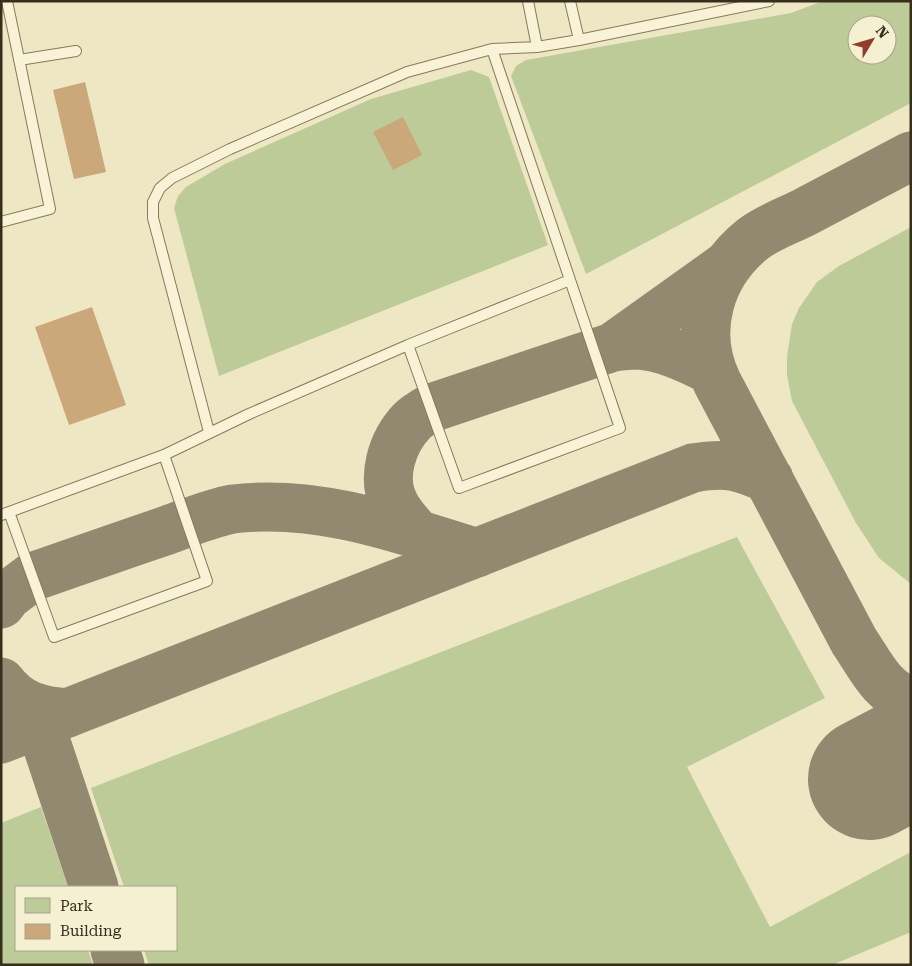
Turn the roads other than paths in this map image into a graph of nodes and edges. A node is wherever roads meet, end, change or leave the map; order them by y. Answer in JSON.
{"nodes":[{"id":1,"x":7,"y":1,"type":"edge"},
{"id":2,"x":528,"y":1,"type":"edge"},
{"id":3,"x":570,"y":1,"type":"edge"},
{"id":4,"x":769,"y":1,"type":"edge"},
{"id":5,"x":717,"y":6,"type":"edge"},
{"id":6,"x":578,"y":40,"type":"junction"},
{"id":7,"x":537,"y":47,"type":"junction"},
{"id":8,"x":492,"y":49,"type":"junction"},
{"id":9,"x":76,"y":51,"type":"dead end"},
{"id":10,"x":19,"y":60,"type":"junction"},
{"id":11,"x":1,"y":222,"type":"edge"},
{"id":12,"x":570,"y":280,"type":"junction"},
{"id":13,"x":408,"y":345,"type":"junction"},
{"id":14,"x":210,"y":432,"type":"junction"},
{"id":15,"x":164,"y":454,"type":"junction"},
{"id":16,"x":5,"y":514,"type":"edge"}],
"edges":[{"from":1,"to":10,"type":"lane"},
{"from":2,"to":7,"type":"lane"},
{"from":3,"to":6,"type":"lane"},
{"from":4,"to":5,"type":"lane"},
{"from":5,"to":6,"type":"lane"},
{"from":6,"to":7,"type":"lane"},
{"from":7,"to":8,"type":"lane"},
{"from":8,"to":12,"type":"lane"},
{"from":8,"to":14,"type":"lane"},
{"from":9,"to":10,"type":"lane"},
{"from":10,"to":11,"type":"lane"},
{"from":12,"to":13,"type":"lane"},
{"from":12,"to":13,"type":"lane"},
{"from":13,"to":14,"type":"lane"},
{"from":14,"to":15,"type":"lane"},
{"from":15,"to":16,"type":"lane"},
{"from":15,"to":16,"type":"lane"}]}
